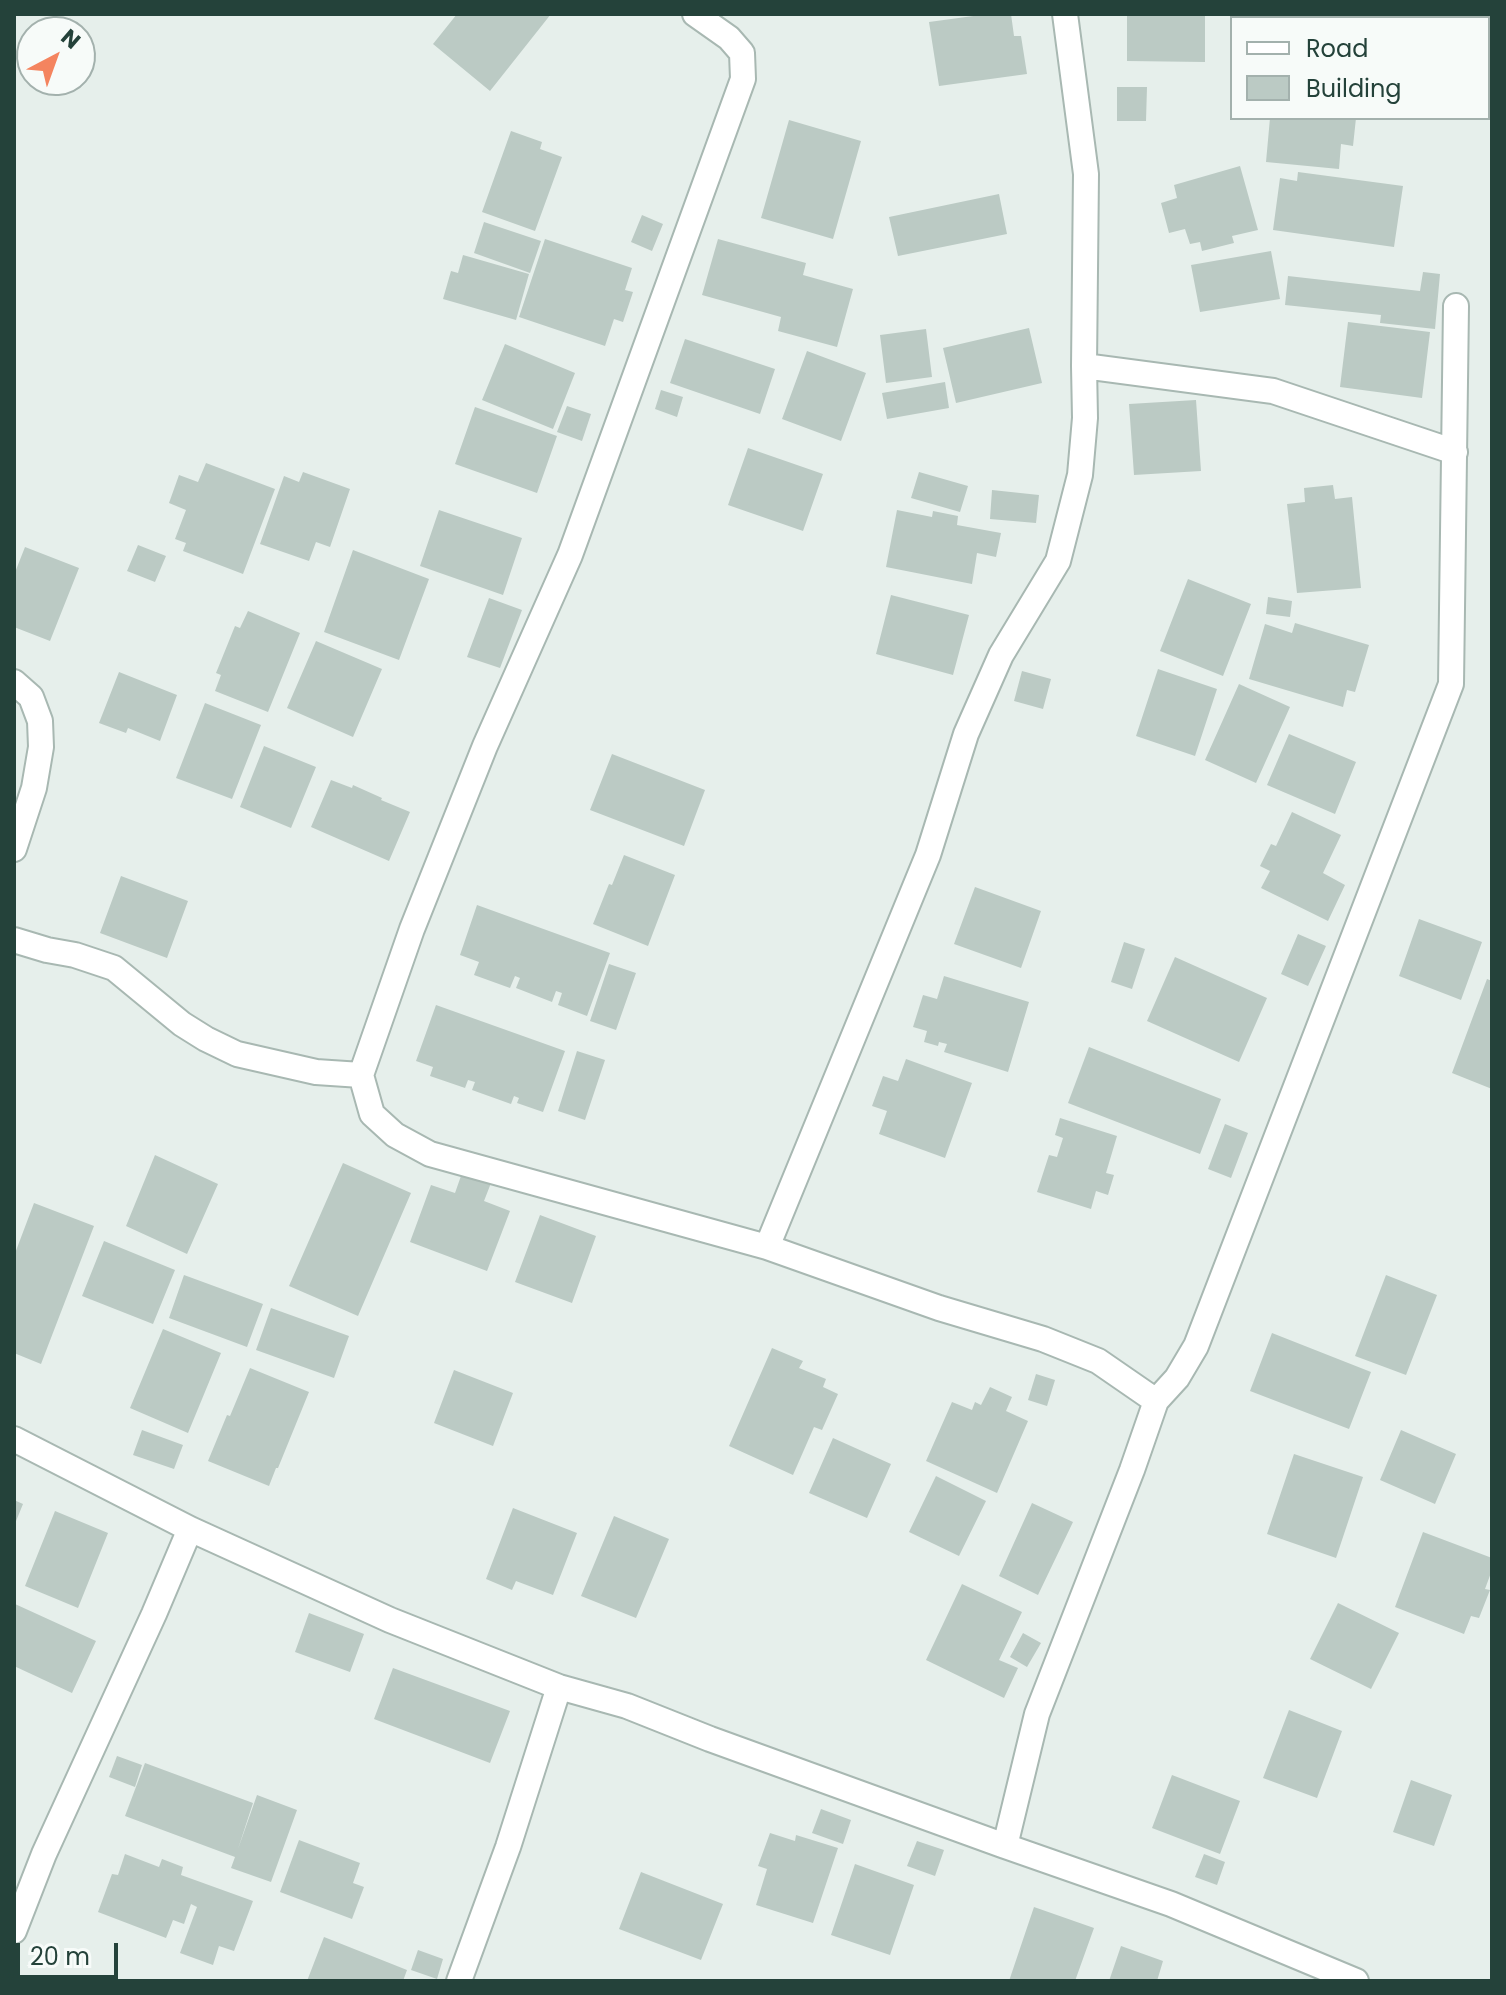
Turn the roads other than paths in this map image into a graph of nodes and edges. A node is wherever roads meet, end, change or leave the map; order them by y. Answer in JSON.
{"nodes":[{"id":1,"x":695,"y":14,"type":"edge"},
{"id":2,"x":1065,"y":14,"type":"edge"},
{"id":3,"x":1456,"y":306,"type":"dead end"},
{"id":4,"x":1084,"y":366,"type":"junction"},
{"id":5,"x":1455,"y":452,"type":"junction"},
{"id":6,"x":14,"y":682,"type":"edge"},
{"id":7,"x":14,"y":849,"type":"edge"},
{"id":8,"x":14,"y":940,"type":"edge"},
{"id":9,"x":361,"y":1075,"type":"junction"},
{"id":10,"x":767,"y":1247,"type":"junction"},
{"id":11,"x":1156,"y":1401,"type":"junction"},
{"id":12,"x":14,"y":1439,"type":"edge"},
{"id":13,"x":190,"y":1529,"type":"junction"},
{"id":14,"x":559,"y":1687,"type":"junction"},
{"id":15,"x":1005,"y":1846,"type":"junction"},
{"id":16,"x":14,"y":1931,"type":"edge"},
{"id":17,"x":459,"y":1981,"type":"edge"},
{"id":18,"x":1356,"y":1981,"type":"edge"}],
"edges":[{"from":1,"to":9,"type":"street"},
{"from":2,"to":4,"type":"street"},
{"from":3,"to":5,"type":"street"},
{"from":4,"to":5,"type":"street"},
{"from":4,"to":10,"type":"street"},
{"from":5,"to":11,"type":"street"},
{"from":6,"to":7,"type":"street"},
{"from":8,"to":9,"type":"street"},
{"from":9,"to":10,"type":"street"},
{"from":10,"to":11,"type":"street"},
{"from":11,"to":15,"type":"street"},
{"from":12,"to":13,"type":"street"},
{"from":13,"to":14,"type":"street"},
{"from":13,"to":16,"type":"street"},
{"from":14,"to":15,"type":"street"},
{"from":14,"to":17,"type":"street"},
{"from":15,"to":18,"type":"street"}]}
